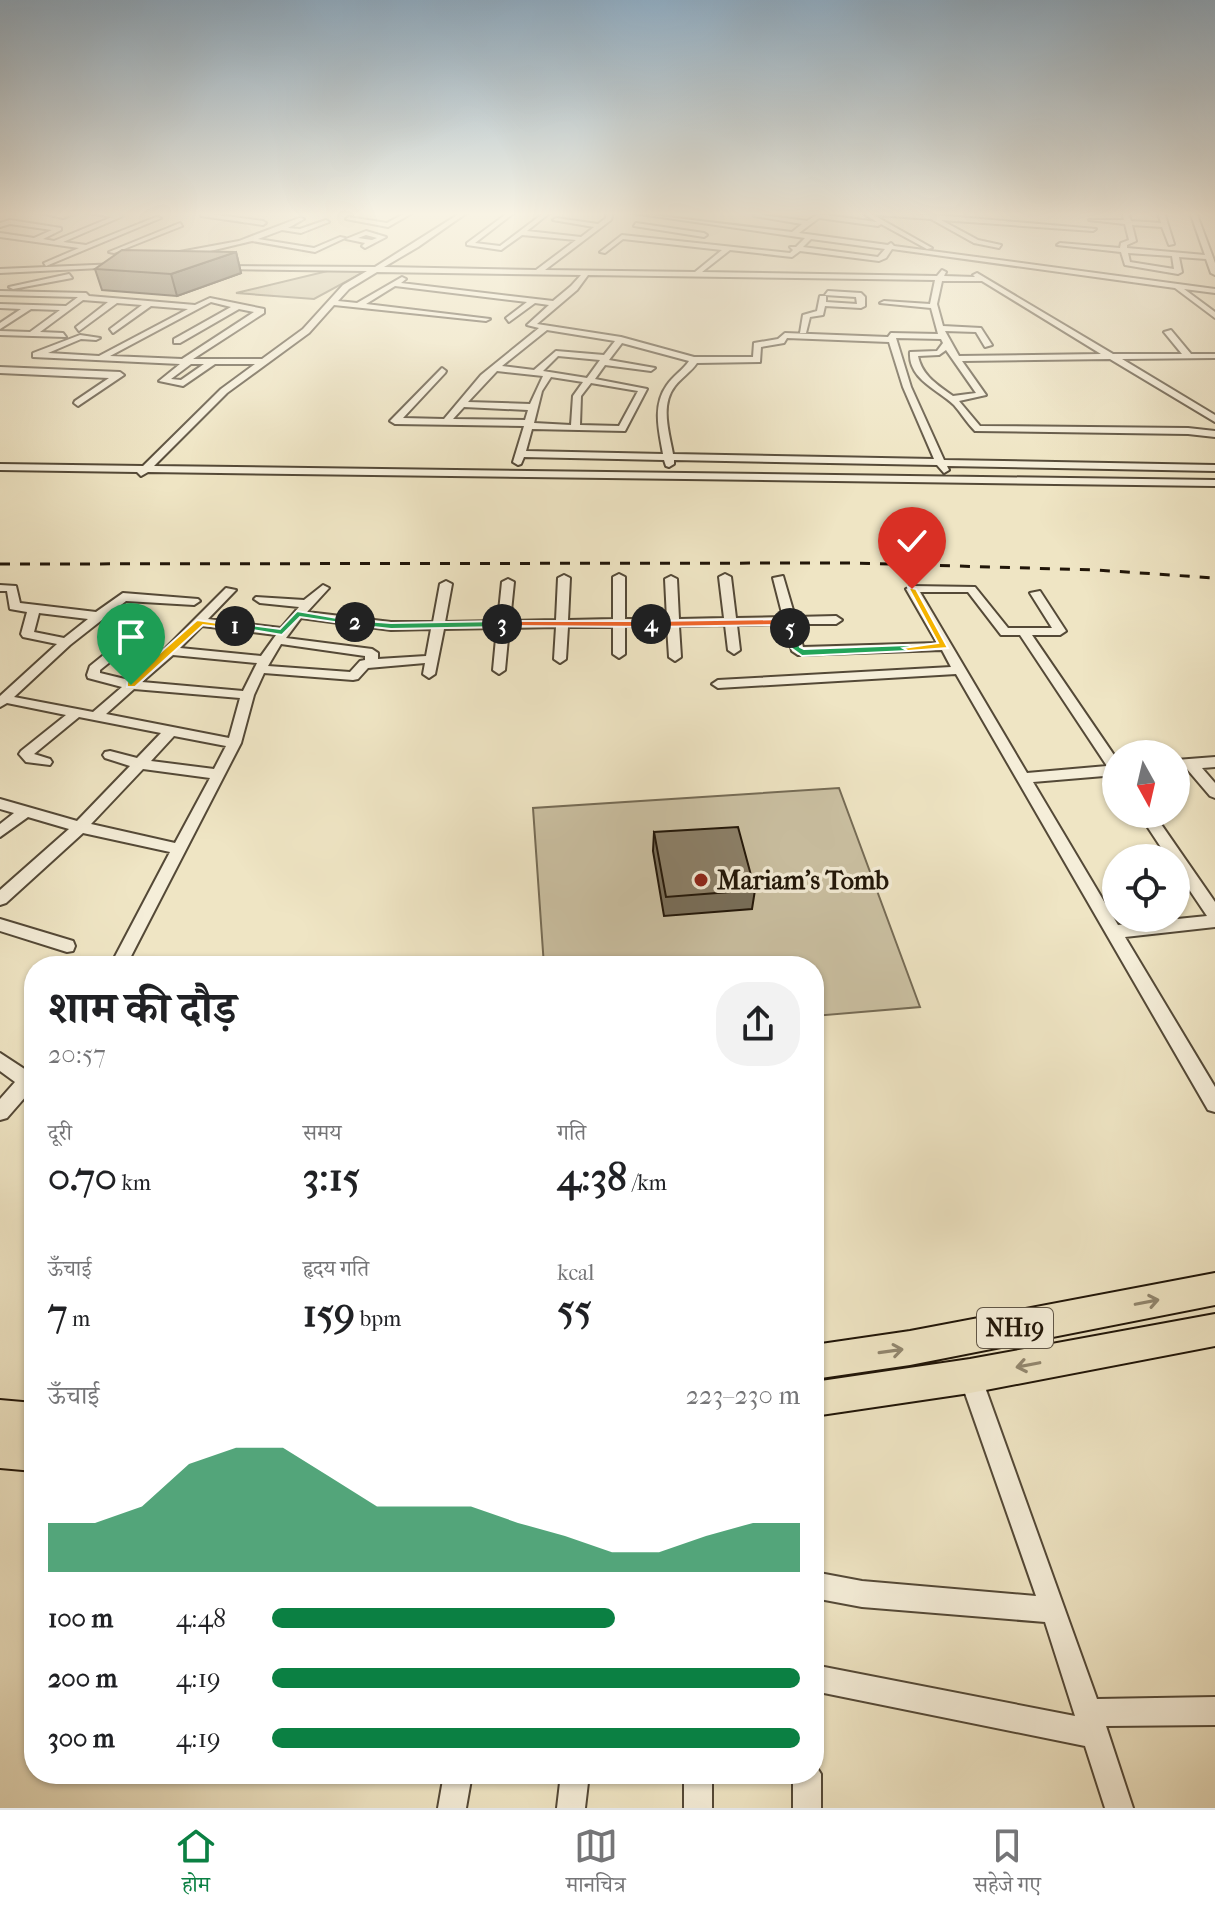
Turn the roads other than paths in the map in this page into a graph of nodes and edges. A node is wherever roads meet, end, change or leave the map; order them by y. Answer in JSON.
{"nodes":[{"id":1,"x":84,"y":296,"type":"edge"},
{"id":2,"x":86,"y":296,"type":"edge"},
{"id":3,"x":336,"y":296,"type":"edge"},
{"id":4,"x":373,"y":296,"type":"edge"},
{"id":5,"x":477,"y":296,"type":"edge"},
{"id":6,"x":501,"y":296,"type":"edge"},
{"id":7,"x":563,"y":296,"type":"edge"},
{"id":8,"x":826,"y":296,"type":"edge"},
{"id":9,"x":860,"y":296,"type":"edge"},
{"id":10,"x":934,"y":296,"type":"edge"},
{"id":11,"x":1012,"y":296,"type":"edge"},
{"id":12,"x":1019,"y":296,"type":"edge"},
{"id":13,"x":1189,"y":296,"type":"edge"},
{"id":14,"x":885,"y":299,"type":"dead end"},
{"id":15,"x":534,"y":300,"type":"junction"},
{"id":16,"x":115,"y":301,"type":"junction"},
{"id":17,"x":330,"y":302,"type":"junction"},
{"id":18,"x":150,"y":303,"type":"junction"},
{"id":19,"x":555,"y":303,"type":"junction"},
{"id":20,"x":933,"y":303,"type":"junction"},
{"id":21,"x":822,"y":304,"type":"junction"},
{"id":22,"x":359,"y":305,"type":"junction"},
{"id":23,"x":422,"y":305,"type":"dead end"},
{"id":24,"x":0,"y":306,"type":"edge"},
{"id":25,"x":238,"y":306,"type":"junction"},
{"id":26,"x":29,"y":307,"type":"junction"},
{"id":27,"x":196,"y":307,"type":"junction"},
{"id":28,"x":66,"y":308,"type":"junction"},
{"id":29,"x":524,"y":309,"type":"junction"},
{"id":30,"x":414,"y":311,"type":"junction"},
{"id":31,"x":1215,"y":316,"type":"edge"},
{"id":32,"x":486,"y":319,"type":"dead end"},
{"id":33,"x":509,"y":320,"type":"dead end"},
{"id":34,"x":544,"y":328,"type":"junction"},
{"id":35,"x":79,"y":329,"type":"dead end"},
{"id":36,"x":0,"y":330,"type":"edge"},
{"id":37,"x":113,"y":331,"type":"dead end"},
{"id":38,"x":803,"y":331,"type":"dead end"},
{"id":39,"x":1168,"y":332,"type":"dead end"},
{"id":40,"x":33,"y":333,"type":"junction"},
{"id":41,"x":63,"y":335,"type":"dead end"},
{"id":42,"x":96,"y":338,"type":"dead end"},
{"id":43,"x":621,"y":339,"type":"junction"},
{"id":44,"x":944,"y":339,"type":"junction"},
{"id":45,"x":893,"y":340,"type":"junction"},
{"id":46,"x":564,"y":345,"type":"dead end"},
{"id":47,"x":988,"y":345,"type":"dead end"},
{"id":48,"x":1189,"y":356,"type":"junction"},
{"id":49,"x":1215,"y":356,"type":"edge"},
{"id":50,"x":607,"y":357,"type":"junction"},
{"id":51,"x":101,"y":358,"type":"junction"},
{"id":52,"x":1117,"y":358,"type":"junction"},
{"id":53,"x":1130,"y":358,"type":"junction"},
{"id":54,"x":957,"y":359,"type":"junction"},
{"id":55,"x":694,"y":360,"type":"junction"},
{"id":56,"x":148,"y":361,"type":"junction"},
{"id":57,"x":186,"y":362,"type":"junction"},
{"id":58,"x":212,"y":362,"type":"junction"},
{"id":59,"x":262,"y":362,"type":"junction"},
{"id":60,"x":496,"y":368,"type":"junction"},
{"id":61,"x":651,"y":368,"type":"dead end"},
{"id":62,"x":0,"y":370,"type":"edge"},
{"id":63,"x":442,"y":371,"type":"dead end"},
{"id":64,"x":536,"y":373,"type":"junction"},
{"id":65,"x":548,"y":374,"type":"junction"},
{"id":66,"x":117,"y":376,"type":"junction"},
{"id":67,"x":589,"y":379,"type":"junction"},
{"id":68,"x":951,"y":399,"type":"junction"},
{"id":69,"x":78,"y":403,"type":"dead end"},
{"id":70,"x":460,"y":404,"type":"junction"},
{"id":71,"x":533,"y":407,"type":"junction"},
{"id":72,"x":1215,"y":410,"type":"edge"},
{"id":73,"x":1215,"y":419,"type":"edge"},
{"id":74,"x":446,"y":422,"type":"junction"},
{"id":75,"x":528,"y":424,"type":"junction"},
{"id":76,"x":575,"y":427,"type":"junction"},
{"id":77,"x":1215,"y":434,"type":"edge"},
{"id":78,"x":520,"y":454,"type":"junction"},
{"id":79,"x":669,"y":456,"type":"junction"},
{"id":80,"x":940,"y":462,"type":"junction"},
{"id":81,"x":1215,"y":468,"type":"edge"},
{"id":82,"x":0,"y":470,"type":"edge"},
{"id":83,"x":142,"y":472,"type":"junction"},
{"id":84,"x":514,"y":477,"type":"junction"},
{"id":85,"x":670,"y":478,"type":"junction"},
{"id":86,"x":950,"y":483,"type":"junction"},
{"id":87,"x":1215,"y":486,"type":"edge"},
{"id":88,"x":619,"y":577,"type":"dead end"},
{"id":89,"x":725,"y":577,"type":"dead end"},
{"id":90,"x":564,"y":578,"type":"dead end"},
{"id":91,"x":779,"y":578,"type":"dead end"},
{"id":92,"x":671,"y":579,"type":"dead end"},
{"id":93,"x":508,"y":582,"type":"dead end"},
{"id":94,"x":446,"y":584,"type":"dead end"},
{"id":95,"x":0,"y":588,"type":"edge"},
{"id":96,"x":323,"y":588,"type":"dead end"},
{"id":97,"x":230,"y":590,"type":"dead end"},
{"id":98,"x":1036,"y":593,"type":"dead end"},
{"id":99,"x":260,"y":599,"type":"dead end"},
{"id":100,"x":194,"y":601,"type":"dead end"},
{"id":101,"x":34,"y":609,"type":"junction"},
{"id":102,"x":302,"y":609,"type":"junction"},
{"id":103,"x":98,"y":616,"type":"junction"},
{"id":104,"x":836,"y":620,"type":"dead end"},
{"id":105,"x":200,"y":622,"type":"junction"},
{"id":106,"x":732,"y":622,"type":"junction"},
{"id":107,"x":788,"y":622,"type":"junction"},
{"id":108,"x":438,"y":624,"type":"junction"},
{"id":109,"x":503,"y":624,"type":"junction"},
{"id":110,"x":560,"y":624,"type":"junction"},
{"id":111,"x":618,"y":624,"type":"junction"},
{"id":112,"x":671,"y":624,"type":"junction"},
{"id":113,"x":141,"y":631,"type":"dead end"},
{"id":114,"x":1025,"y":634,"type":"junction"},
{"id":115,"x":280,"y":636,"type":"junction"},
{"id":116,"x":66,"y":642,"type":"junction"},
{"id":117,"x":945,"y":646,"type":"junction"},
{"id":118,"x":734,"y":650,"type":"dead end"},
{"id":119,"x":170,"y":651,"type":"junction"},
{"id":120,"x":619,"y":654,"type":"dead end"},
{"id":121,"x":675,"y":657,"type":"dead end"},
{"id":122,"x":432,"y":659,"type":"junction"},
{"id":123,"x":560,"y":659,"type":"dead end"},
{"id":124,"x":371,"y":663,"type":"junction"},
{"id":125,"x":261,"y":664,"type":"junction"},
{"id":126,"x":499,"y":670,"type":"dead end"},
{"id":127,"x":959,"y":670,"type":"junction"},
{"id":128,"x":429,"y":674,"type":"dead end"},
{"id":129,"x":718,"y":684,"type":"dead end"},
{"id":130,"x":131,"y":685,"type":"junction"},
{"id":131,"x":247,"y":695,"type":"junction"},
{"id":132,"x":3,"y":701,"type":"edge"},
{"id":133,"x":76,"y":713,"type":"junction"},
{"id":134,"x":95,"y":717,"type":"junction"},
{"id":135,"x":169,"y":733,"type":"junction"},
{"id":136,"x":234,"y":743,"type":"junction"},
{"id":137,"x":1102,"y":749,"type":"edge"},
{"id":138,"x":110,"y":755,"type":"dead end"},
{"id":139,"x":45,"y":762,"type":"dead end"},
{"id":140,"x":1215,"y":762,"type":"edge"},
{"id":141,"x":141,"y":764,"type":"junction"},
{"id":142,"x":1190,"y":764,"type":"edge"},
{"id":143,"x":1190,"y":770,"type":"edge"},
{"id":144,"x":1102,"y":771,"type":"edge"},
{"id":145,"x":219,"y":774,"type":"junction"},
{"id":146,"x":1022,"y":778,"type":"junction"},
{"id":147,"x":1215,"y":793,"type":"edge"},
{"id":148,"x":0,"y":804,"type":"edge"},
{"id":149,"x":25,"y":812,"type":"junction"},
{"id":150,"x":80,"y":827,"type":"junction"},
{"id":151,"x":1155,"y":828,"type":"edge"},
{"id":152,"x":0,"y":832,"type":"edge"},
{"id":153,"x":179,"y":849,"type":"junction"},
{"id":154,"x":0,"y":899,"type":"edge"},
{"id":155,"x":1102,"y":912,"type":"edge"},
{"id":156,"x":1215,"y":918,"type":"edge"},
{"id":157,"x":1190,"y":921,"type":"edge"},
{"id":158,"x":0,"y":925,"type":"edge"},
{"id":159,"x":1114,"y":932,"type":"edge"},
{"id":160,"x":67,"y":946,"type":"dead end"},
{"id":161,"x":123,"y":956,"type":"edge"},
{"id":162,"x":0,"y":1061,"type":"edge"},
{"id":163,"x":24,"y":1073,"type":"edge"},
{"id":164,"x":24,"y":1085,"type":"edge"},
{"id":165,"x":1215,"y":1104,"type":"edge"},
{"id":166,"x":0,"y":1112,"type":"edge"},
{"id":167,"x":1215,"y":1289,"type":"edge"},
{"id":168,"x":1215,"y":1330,"type":"edge"},
{"id":169,"x":824,"y":1361,"type":"edge"},
{"id":170,"x":970,"y":1376,"type":"junction"},
{"id":171,"x":824,"y":1398,"type":"edge"},
{"id":172,"x":0,"y":1417,"type":"edge"},
{"id":173,"x":24,"y":1419,"type":"edge"},
{"id":174,"x":0,"y":1450,"type":"edge"},
{"id":175,"x":24,"y":1452,"type":"edge"},
{"id":176,"x":824,"y":1587,"type":"edge"},
{"id":177,"x":1054,"y":1610,"type":"junction"},
{"id":178,"x":824,"y":1680,"type":"edge"},
{"id":179,"x":1215,"y":1711,"type":"edge"},
{"id":180,"x":1090,"y":1724,"type":"junction"},
{"id":181,"x":456,"y":1784,"type":"edge"},
{"id":182,"x":574,"y":1784,"type":"edge"},
{"id":183,"x":698,"y":1784,"type":"edge"},
{"id":184,"x":807,"y":1784,"type":"edge"},
{"id":185,"x":452,"y":1808,"type":"edge"},
{"id":186,"x":571,"y":1808,"type":"edge"},
{"id":187,"x":698,"y":1808,"type":"edge"},
{"id":188,"x":807,"y":1808,"type":"edge"},
{"id":189,"x":1119,"y":1808,"type":"edge"}],
"edges":[{"from":1,"to":28,"type":"street"},
{"from":2,"to":16,"type":"street"},
{"from":3,"to":17,"type":"street"},
{"from":4,"to":22,"type":"street"},
{"from":5,"to":29,"type":"street"},
{"from":6,"to":15,"type":"street"},
{"from":7,"to":19,"type":"street"},
{"from":8,"to":21,"type":"street"},
{"from":9,"to":21,"type":"street"},
{"from":10,"to":20,"type":"street"},
{"from":11,"to":52,"type":"street"},
{"from":12,"to":53,"type":"street"},
{"from":13,"to":31,"type":"street"},
{"from":14,"to":20,"type":"street"},
{"from":15,"to":19,"type":"street"},
{"from":15,"to":29,"type":"street"},
{"from":16,"to":18,"type":"street"},
{"from":16,"to":35,"type":"street"},
{"from":17,"to":22,"type":"street"},
{"from":17,"to":59,"type":"street"},
{"from":18,"to":27,"type":"street"},
{"from":18,"to":37,"type":"street"},
{"from":19,"to":34,"type":"street"},
{"from":20,"to":44,"type":"street"},
{"from":21,"to":38,"type":"street"},
{"from":22,"to":30,"type":"street"},
{"from":23,"to":30,"type":"street"},
{"from":24,"to":26,"type":"street"},
{"from":25,"to":27,"type":"street"},
{"from":25,"to":56,"type":"street"},
{"from":25,"to":57,"type":"street"},
{"from":26,"to":28,"type":"street"},
{"from":26,"to":36,"type":"street"},
{"from":27,"to":51,"type":"street"},
{"from":28,"to":40,"type":"street"},
{"from":29,"to":33,"type":"street"},
{"from":30,"to":32,"type":"street"},
{"from":34,"to":43,"type":"street"},
{"from":34,"to":60,"type":"street"},
{"from":36,"to":40,"type":"street"},
{"from":39,"to":48,"type":"street"},
{"from":40,"to":41,"type":"street"},
{"from":42,"to":51,"type":"street"},
{"from":43,"to":50,"type":"street"},
{"from":43,"to":55,"type":"street"},
{"from":44,"to":45,"type":"street"},
{"from":44,"to":47,"type":"street"},
{"from":44,"to":54,"type":"street"},
{"from":44,"to":68,"type":"street"},
{"from":45,"to":55,"type":"street"},
{"from":45,"to":80,"type":"street"},
{"from":46,"to":50,"type":"street"},
{"from":48,"to":49,"type":"street"},
{"from":48,"to":53,"type":"street"},
{"from":50,"to":61,"type":"street"},
{"from":50,"to":64,"type":"street"},
{"from":50,"to":67,"type":"street"},
{"from":51,"to":56,"type":"street"},
{"from":52,"to":53,"type":"street"},
{"from":52,"to":54,"type":"street"},
{"from":52,"to":73,"type":"street"},
{"from":53,"to":72,"type":"street"},
{"from":54,"to":68,"type":"street"},
{"from":55,"to":79,"type":"street"},
{"from":56,"to":57,"type":"street"},
{"from":56,"to":66,"type":"street"},
{"from":57,"to":58,"type":"street"},
{"from":57,"to":58,"type":"street"},
{"from":58,"to":59,"type":"street"},
{"from":59,"to":83,"type":"street"},
{"from":60,"to":64,"type":"street"},
{"from":60,"to":70,"type":"street"},
{"from":62,"to":66,"type":"street"},
{"from":63,"to":74,"type":"street"},
{"from":64,"to":65,"type":"street"},
{"from":65,"to":67,"type":"street"},
{"from":65,"to":71,"type":"street"},
{"from":66,"to":69,"type":"street"},
{"from":67,"to":76,"type":"street"},
{"from":67,"to":76,"type":"street"},
{"from":68,"to":77,"type":"street"},
{"from":70,"to":71,"type":"street"},
{"from":70,"to":74,"type":"street"},
{"from":71,"to":75,"type":"street"},
{"from":74,"to":75,"type":"street"},
{"from":75,"to":76,"type":"street"},
{"from":75,"to":78,"type":"street"},
{"from":78,"to":79,"type":"street"},
{"from":78,"to":84,"type":"street"},
{"from":79,"to":80,"type":"street"},
{"from":79,"to":85,"type":"street"},
{"from":80,"to":81,"type":"street"},
{"from":80,"to":86,"type":"street"},
{"from":82,"to":83,"type":"street"},
{"from":83,"to":84,"type":"street"},
{"from":84,"to":85,"type":"street"},
{"from":85,"to":86,"type":"street"},
{"from":86,"to":87,"type":"street"},
{"from":88,"to":111,"type":"street"},
{"from":89,"to":106,"type":"street"},
{"from":90,"to":110,"type":"street"},
{"from":91,"to":107,"type":"street"},
{"from":92,"to":112,"type":"street"},
{"from":93,"to":109,"type":"street"},
{"from":94,"to":108,"type":"street"},
{"from":95,"to":101,"type":"street"},
{"from":96,"to":102,"type":"street"},
{"from":97,"to":105,"type":"street"},
{"from":98,"to":114,"type":"street"},
{"from":99,"to":102,"type":"street"},
{"from":100,"to":103,"type":"street"},
{"from":101,"to":103,"type":"street"},
{"from":101,"to":116,"type":"street"},
{"from":102,"to":108,"type":"street"},
{"from":102,"to":115,"type":"street"},
{"from":103,"to":116,"type":"street"},
{"from":104,"to":107,"type":"street"},
{"from":105,"to":115,"type":"street"},
{"from":105,"to":119,"type":"street"},
{"from":106,"to":107,"type":"street"},
{"from":106,"to":112,"type":"street"},
{"from":106,"to":118,"type":"street"},
{"from":107,"to":117,"type":"street"},
{"from":108,"to":109,"type":"street"},
{"from":108,"to":122,"type":"street"},
{"from":109,"to":110,"type":"street"},
{"from":109,"to":126,"type":"street"},
{"from":110,"to":111,"type":"street"},
{"from":110,"to":123,"type":"street"},
{"from":111,"to":112,"type":"street"},
{"from":111,"to":120,"type":"street"},
{"from":112,"to":121,"type":"street"},
{"from":113,"to":130,"type":"street"},
{"from":114,"to":117,"type":"street"},
{"from":114,"to":137,"type":"street"},
{"from":115,"to":124,"type":"street"},
{"from":115,"to":125,"type":"street"},
{"from":116,"to":132,"type":"street"},
{"from":117,"to":127,"type":"street"},
{"from":119,"to":125,"type":"street"},
{"from":119,"to":130,"type":"street"},
{"from":122,"to":124,"type":"street"},
{"from":122,"to":128,"type":"street"},
{"from":124,"to":125,"type":"street"},
{"from":125,"to":131,"type":"street"},
{"from":127,"to":129,"type":"street"},
{"from":127,"to":146,"type":"street"},
{"from":130,"to":131,"type":"street"},
{"from":130,"to":134,"type":"street"},
{"from":131,"to":136,"type":"street"},
{"from":132,"to":133,"type":"street"},
{"from":133,"to":134,"type":"street"},
{"from":133,"to":139,"type":"street"},
{"from":134,"to":135,"type":"street"},
{"from":135,"to":136,"type":"street"},
{"from":135,"to":141,"type":"street"},
{"from":136,"to":145,"type":"street"},
{"from":138,"to":141,"type":"street"},
{"from":140,"to":142,"type":"street"},
{"from":141,"to":145,"type":"street"},
{"from":141,"to":150,"type":"street"},
{"from":143,"to":147,"type":"street"},
{"from":144,"to":146,"type":"street"},
{"from":145,"to":153,"type":"street"},
{"from":146,"to":155,"type":"street"},
{"from":148,"to":149,"type":"street"},
{"from":149,"to":150,"type":"street"},
{"from":149,"to":152,"type":"street"},
{"from":150,"to":153,"type":"street"},
{"from":150,"to":154,"type":"street"},
{"from":151,"to":156,"type":"street"},
{"from":153,"to":161,"type":"street"},
{"from":156,"to":157,"type":"street"},
{"from":158,"to":160,"type":"street"},
{"from":159,"to":165,"type":"street"},
{"from":162,"to":163,"type":"street"},
{"from":164,"to":166,"type":"street"},
{"from":169,"to":167,"type":"highway","number":"NH19","one_way":true},
{"from":168,"to":170,"type":"highway","number":"NH19","one_way":true},
{"from":170,"to":171,"type":"highway","number":"NH19"},
{"from":170,"to":177,"type":"street"},
{"from":172,"to":173,"type":"highway"},
{"from":174,"to":175,"type":"highway"},
{"from":176,"to":177,"type":"street"},
{"from":177,"to":180,"type":"street"},
{"from":178,"to":180,"type":"street"},
{"from":179,"to":180,"type":"street"},
{"from":180,"to":189,"type":"street"},
{"from":181,"to":185,"type":"street"},
{"from":182,"to":186,"type":"street"},
{"from":183,"to":187,"type":"street"},
{"from":184,"to":188,"type":"street"}]}
